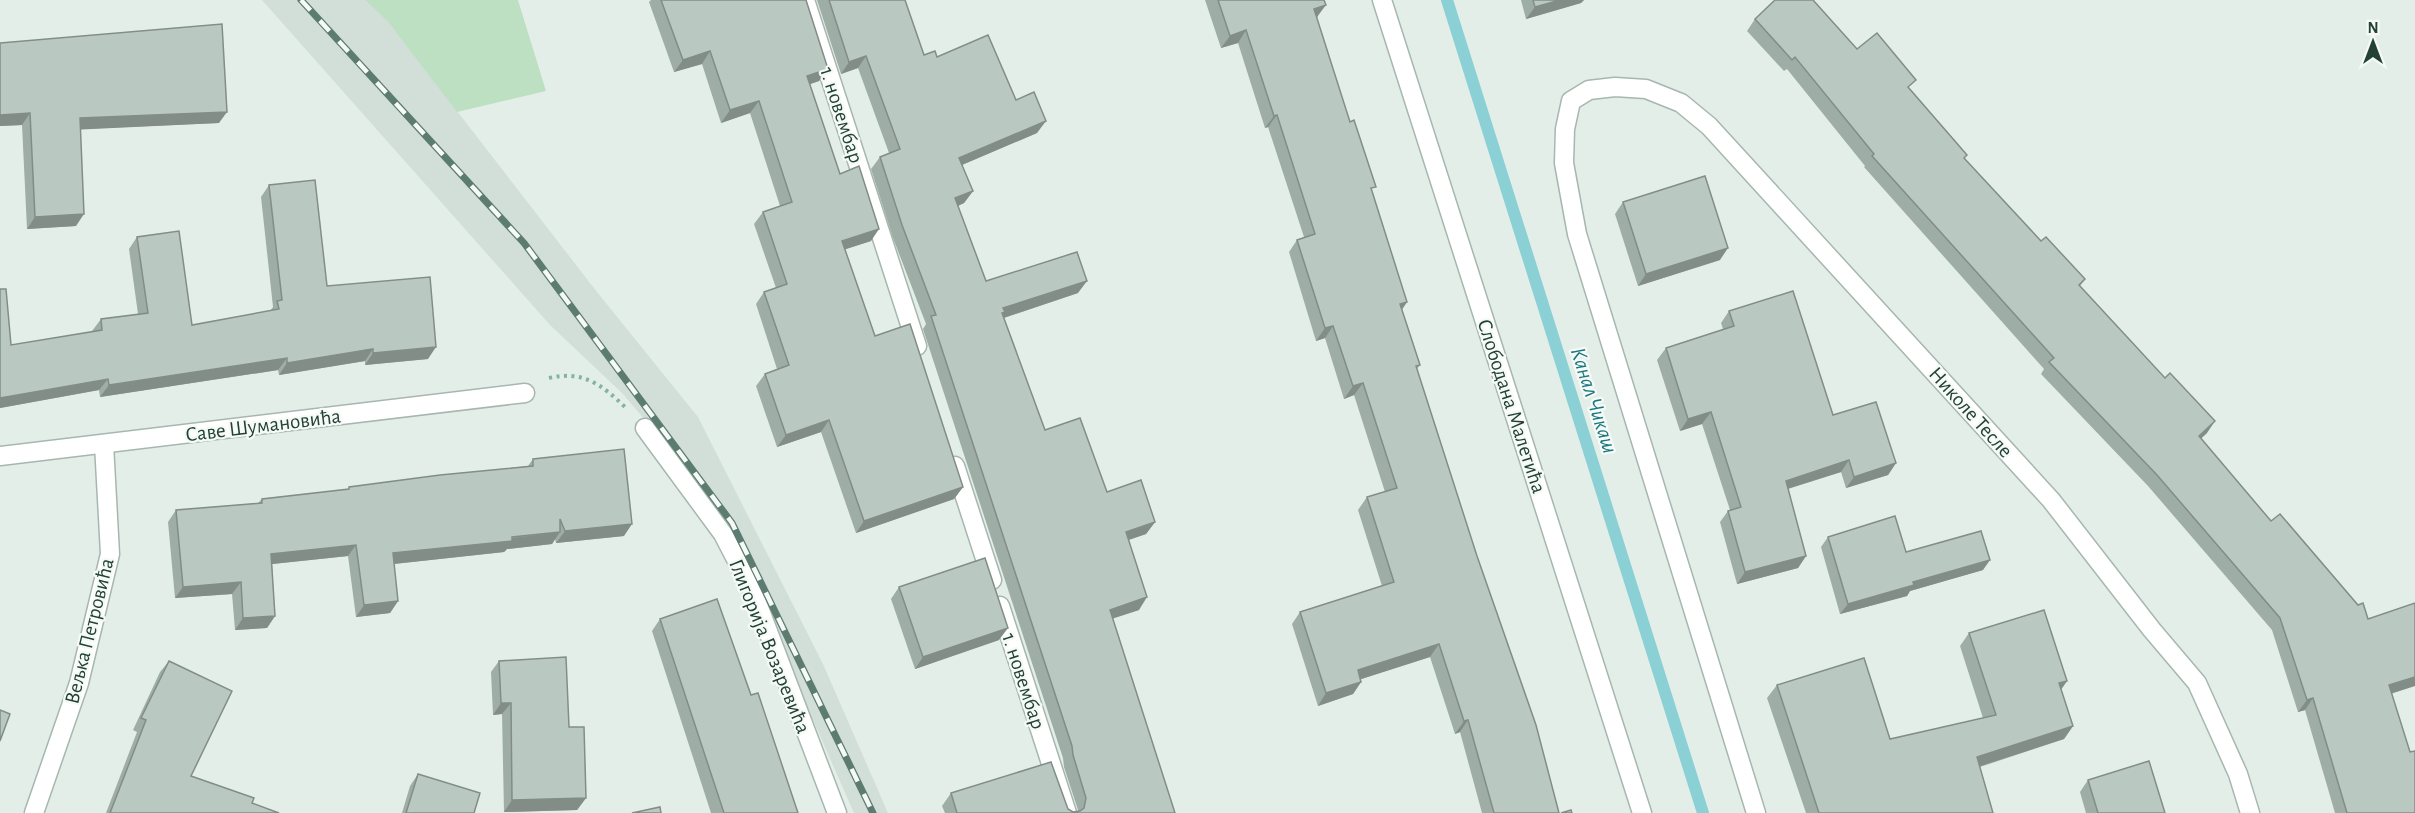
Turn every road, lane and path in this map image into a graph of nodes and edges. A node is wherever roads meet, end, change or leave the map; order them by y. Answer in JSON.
{"nodes":[{"id":1,"x":805,"y":0,"type":"edge"},
{"id":2,"x":1382,"y":0,"type":"edge"},
{"id":3,"x":921,"y":361,"type":"edge"},
{"id":4,"x":525,"y":393,"type":"joint"},
{"id":5,"x":645,"y":428,"type":"joint"},
{"id":6,"x":104,"y":444,"type":"junction"},
{"id":7,"x":951,"y":452,"type":"edge"},
{"id":8,"x":0,"y":456,"type":"edge"},
{"id":9,"x":34,"y":813,"type":"edge"},
{"id":10,"x":837,"y":813,"type":"edge"},
{"id":11,"x":1067,"y":813,"type":"edge"},
{"id":12,"x":1642,"y":813,"type":"edge"},
{"id":13,"x":1756,"y":813,"type":"edge"},
{"id":14,"x":2250,"y":813,"type":"edge"}],
"edges":[{"from":1,"to":3,"type":"street","name":"1. новембар"},
{"from":2,"to":12,"type":"street","name":"Слободана Малетића"},
{"from":4,"to":5,"type":"path"},
{"from":4,"to":6,"type":"street","name":"Саве Шумановића"},
{"from":5,"to":10,"type":"street","name":"Глигорија Возаревића"},
{"from":6,"to":8,"type":"street","name":"Саве Шумановића"},
{"from":6,"to":9,"type":"street","name":"Вељка Петровића"},
{"from":7,"to":11,"type":"street","name":"1. новембар"},
{"from":13,"to":14,"type":"street","name":"Николе Тесле"}]}
